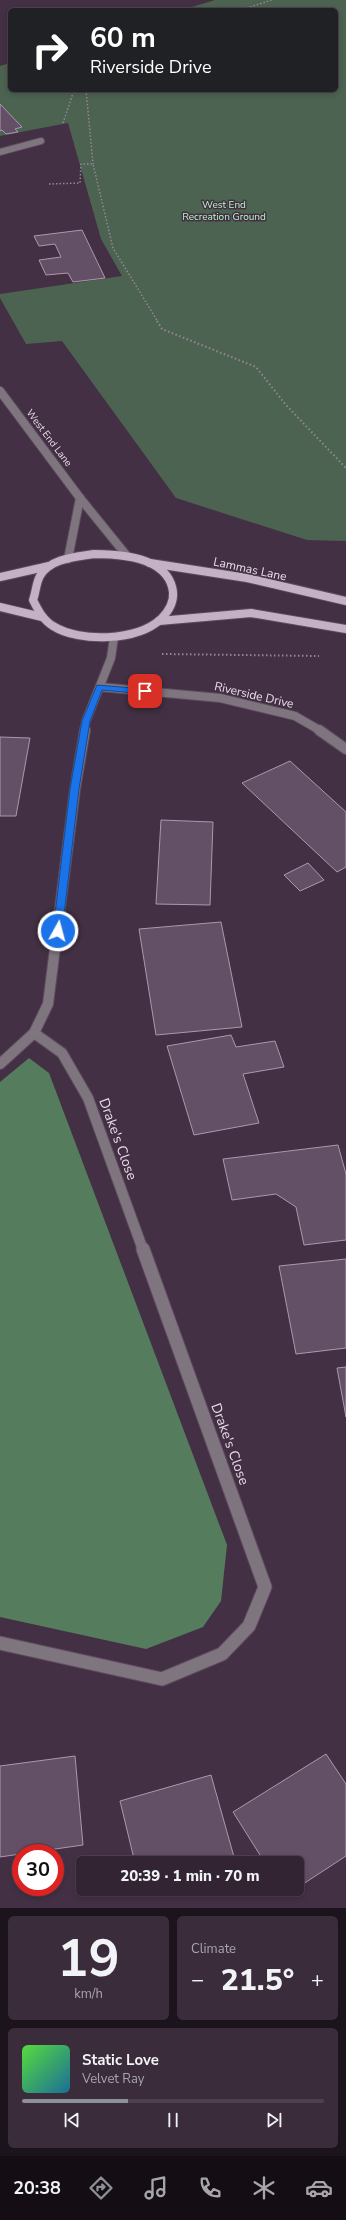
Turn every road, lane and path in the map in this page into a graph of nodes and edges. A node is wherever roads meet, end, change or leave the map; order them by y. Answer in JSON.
{"nodes":[{"id":1,"x":272,"y":0,"type":"edge"},
{"id":2,"x":246,"y":8,"type":"edge"},
{"id":3,"x":73,"y":92,"type":"edge"},
{"id":4,"x":86,"y":92,"type":"edge"},
{"id":5,"x":41,"y":141,"type":"joint"},
{"id":6,"x":0,"y":152,"type":"edge"},
{"id":7,"x":93,"y":164,"type":"junction"},
{"id":8,"x":49,"y":184,"type":"dead end"},
{"id":9,"x":0,"y":391,"type":"edge"},
{"id":10,"x":286,"y":405,"type":"junction"},
{"id":11,"x":283,"y":406,"type":"dead end"},
{"id":12,"x":346,"y":468,"type":"edge"},
{"id":13,"x":80,"y":498,"type":"junction"},
{"id":14,"x":127,"y":556,"type":"junction"},
{"id":15,"x":68,"y":559,"type":"junction"},
{"id":16,"x":148,"y":562,"type":"junction"},
{"id":17,"x":54,"y":565,"type":"junction"},
{"id":18,"x":0,"y":577,"type":"edge"},
{"id":19,"x":346,"y":601,"type":"edge"},
{"id":20,"x":0,"y":607,"type":"edge"},
{"id":21,"x":42,"y":617,"type":"junction"},
{"id":22,"x":159,"y":621,"type":"junction"},
{"id":23,"x":346,"y":629,"type":"edge"},
{"id":24,"x":114,"y":637,"type":"junction"},
{"id":25,"x":160,"y":654,"type":"dead end"},
{"id":26,"x":323,"y":656,"type":"dead end"},
{"id":27,"x":100,"y":687,"type":"junction"},
{"id":28,"x":346,"y":749,"type":"edge"},
{"id":29,"x":34,"y":1033,"type":"junction"},
{"id":30,"x":0,"y":1064,"type":"edge"},
{"id":31,"x":0,"y":1643,"type":"edge"}],
"edges":[{"from":1,"to":2,"type":"path"},
{"from":3,"to":5,"type":"path"},
{"from":4,"to":7,"type":"path"},
{"from":5,"to":6,"type":"street"},
{"from":7,"to":8,"type":"path"},
{"from":7,"to":10,"type":"path"},
{"from":9,"to":13,"type":"street","name":"West End Lane"},
{"from":10,"to":11,"type":"path"},
{"from":10,"to":12,"type":"path"},
{"from":13,"to":14,"type":"street","name":"West End Lane"},
{"from":13,"to":15,"type":"street"},
{"from":14,"to":15,"type":"main road"},
{"from":14,"to":16,"type":"main road"},
{"from":15,"to":17,"type":"main road"},
{"from":16,"to":19,"type":"main road","name":"Lammas Lane"},
{"from":16,"to":22,"type":"main road"},
{"from":17,"to":18,"type":"main road"},
{"from":17,"to":21,"type":"main road"},
{"from":20,"to":21,"type":"main road"},
{"from":21,"to":24,"type":"main road"},
{"from":22,"to":23,"type":"main road"},
{"from":22,"to":24,"type":"main road"},
{"from":24,"to":27,"type":"street"},
{"from":25,"to":26,"type":"path"},
{"from":27,"to":28,"type":"street","name":"Riverside Drive"},
{"from":27,"to":29,"type":"street"},
{"from":29,"to":30,"type":"street"},
{"from":29,"to":31,"type":"street","name":"Drake's Close"}]}
